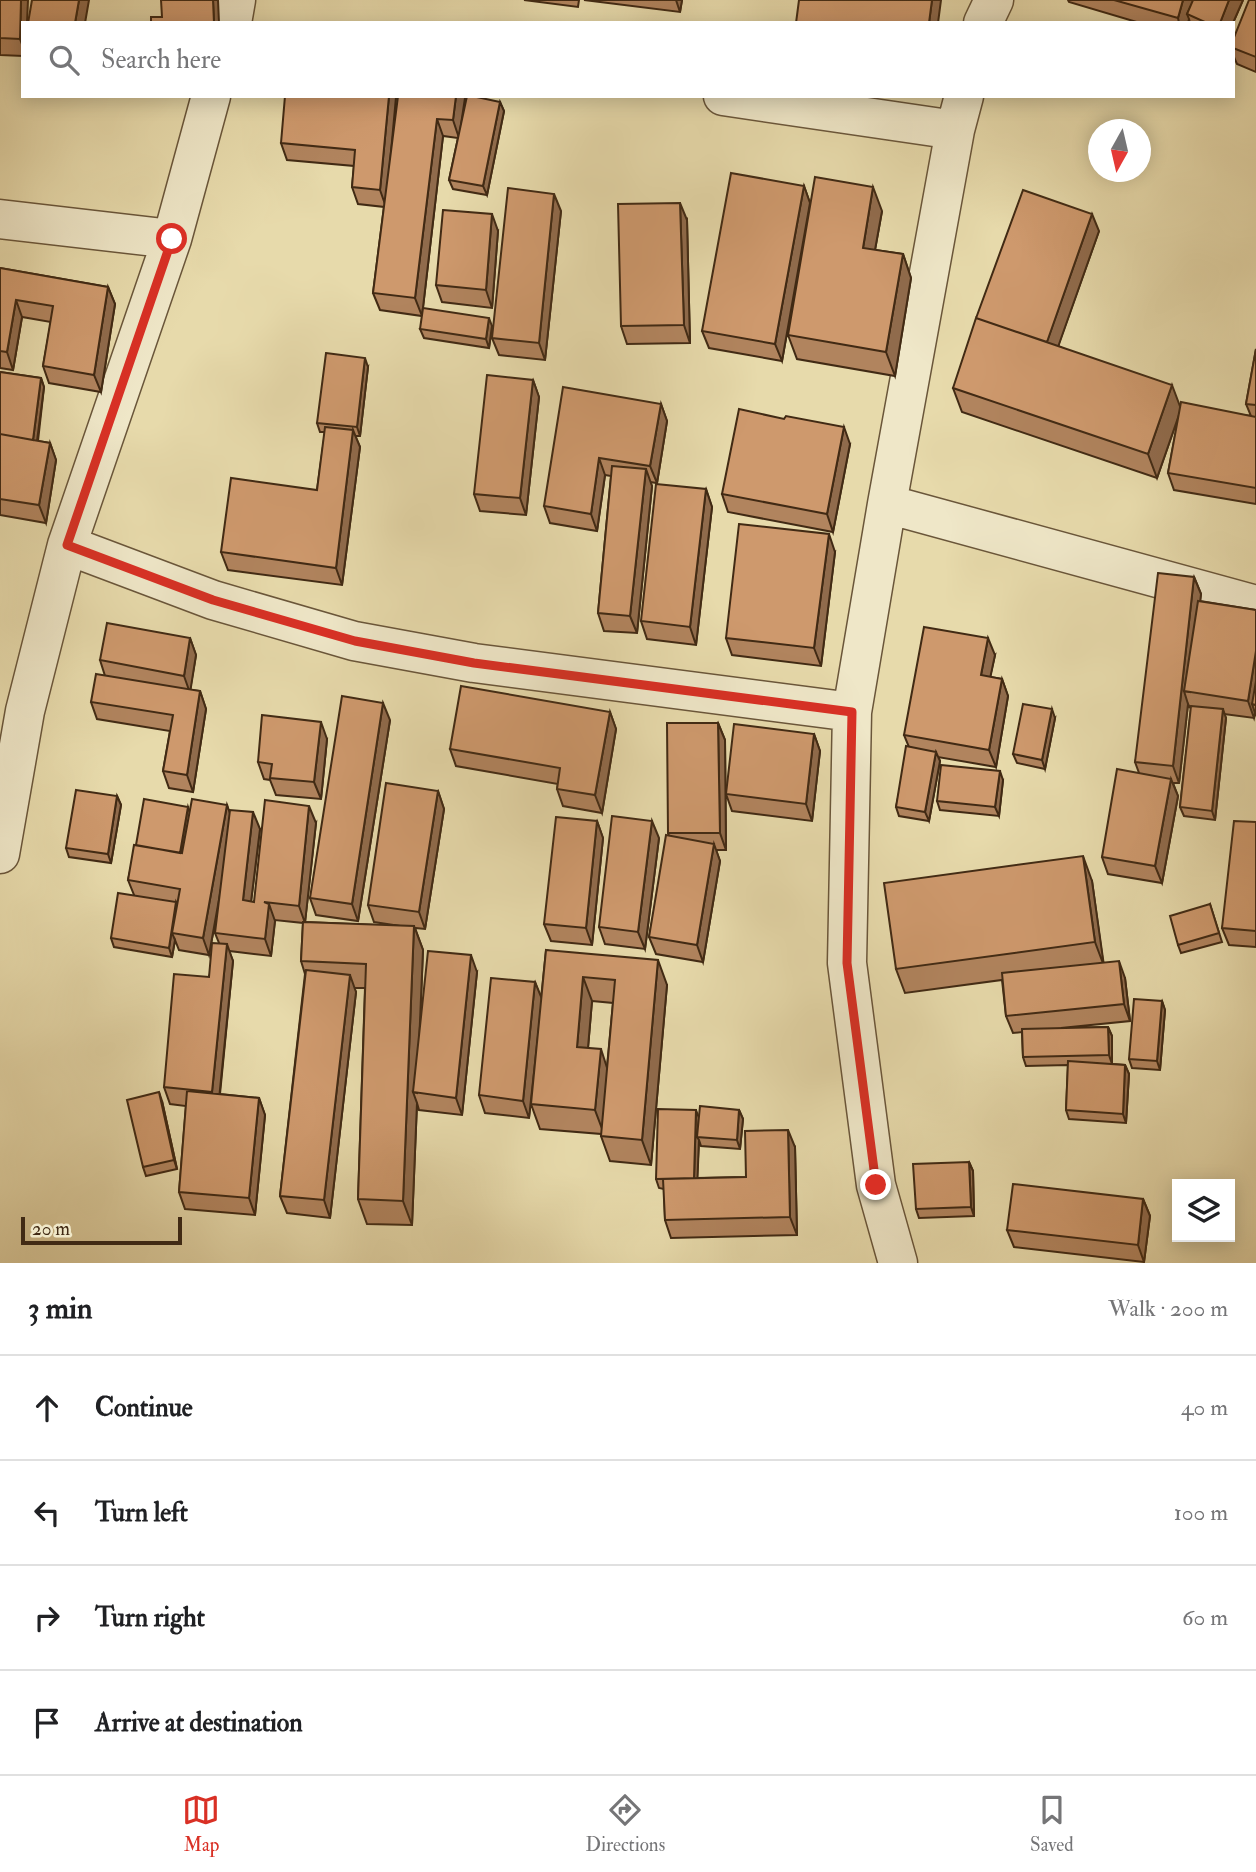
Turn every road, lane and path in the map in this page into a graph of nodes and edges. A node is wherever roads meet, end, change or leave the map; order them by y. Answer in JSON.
{"nodes":[{"id":1,"x":236,"y":0,"type":"edge"},
{"id":2,"x":994,"y":0,"type":"edge"},
{"id":3,"x":232,"y":21,"type":"edge"},
{"id":4,"x":984,"y":21,"type":"edge"},
{"id":5,"x":210,"y":98,"type":"edge"},
{"id":6,"x":751,"y":98,"type":"edge"},
{"id":7,"x":959,"y":113,"type":"edge"},
{"id":8,"x":0,"y":219,"type":"edge"},
{"id":9,"x":172,"y":239,"type":"junction"},
{"id":10,"x":887,"y":504,"type":"junction"},
{"id":11,"x":67,"y":545,"type":"junction"},
{"id":12,"x":1256,"y":605,"type":"edge"},
{"id":13,"x":852,"y":712,"type":"junction"},
{"id":14,"x":0,"y":854,"type":"edge"},
{"id":15,"x":898,"y":1263,"type":"edge"}],
"edges":[{"from":1,"to":3,"type":"street"},
{"from":2,"to":4,"type":"street"},
{"from":5,"to":9,"type":"street"},
{"from":6,"to":7,"type":"street"},
{"from":7,"to":10,"type":"street"},
{"from":8,"to":9,"type":"street"},
{"from":9,"to":11,"type":"street"},
{"from":10,"to":12,"type":"street"},
{"from":10,"to":13,"type":"street"},
{"from":11,"to":13,"type":"street"},
{"from":11,"to":14,"type":"street"},
{"from":13,"to":15,"type":"street"}]}
